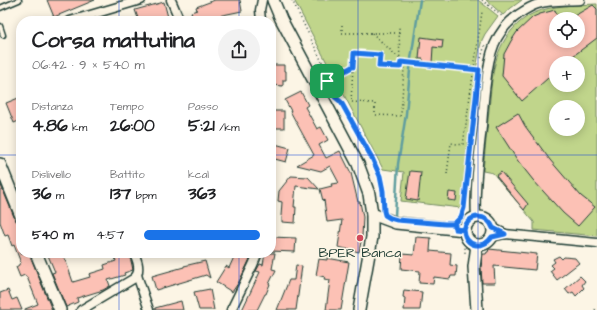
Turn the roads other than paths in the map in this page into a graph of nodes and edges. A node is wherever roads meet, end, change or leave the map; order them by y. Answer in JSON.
{"nodes":[{"id":1,"x":19,"y":0,"type":"edge"},
{"id":2,"x":142,"y":0,"type":"edge"},
{"id":3,"x":171,"y":0,"type":"edge"},
{"id":4,"x":262,"y":0,"type":"edge"},
{"id":5,"x":273,"y":0,"type":"edge"},
{"id":6,"x":580,"y":0,"type":"edge"},
{"id":7,"x":0,"y":8,"type":"edge"},
{"id":8,"x":98,"y":16,"type":"edge"},
{"id":9,"x":178,"y":16,"type":"edge"},
{"id":10,"x":261,"y":16,"type":"edge"},
{"id":11,"x":0,"y":26,"type":"edge"},
{"id":12,"x":4,"y":35,"type":"dead end"},
{"id":13,"x":0,"y":164,"type":"edge"},
{"id":14,"x":16,"y":204,"type":"edge"},
{"id":15,"x":372,"y":214,"type":"junction"},
{"id":16,"x":476,"y":217,"type":"junction"},
{"id":17,"x":396,"y":223,"type":"junction"},
{"id":18,"x":372,"y":229,"type":"junction"},
{"id":19,"x":460,"y":230,"type":"junction"},
{"id":20,"x":492,"y":233,"type":"junction"},
{"id":21,"x":597,"y":243,"type":"edge"},
{"id":22,"x":477,"y":245,"type":"junction"},
{"id":23,"x":38,"y":258,"type":"edge"},
{"id":24,"x":136,"y":258,"type":"edge"},
{"id":25,"x":256,"y":258,"type":"edge"},
{"id":26,"x":138,"y":275,"type":"junction"},
{"id":27,"x":60,"y":310,"type":"edge"},
{"id":28,"x":81,"y":310,"type":"edge"},
{"id":29,"x":149,"y":310,"type":"edge"},
{"id":30,"x":231,"y":310,"type":"edge"},
{"id":31,"x":359,"y":310,"type":"edge"},
{"id":32,"x":477,"y":310,"type":"edge"}],
"edges":[{"from":1,"to":7,"type":"lane"},
{"from":2,"to":8,"type":"street"},
{"from":3,"to":9,"type":"street"},
{"from":4,"to":10,"type":"street"},
{"from":5,"to":15,"type":"street"},
{"from":6,"to":16,"type":"street"},
{"from":11,"to":12,"type":"lane"},
{"from":13,"to":14,"type":"street"},
{"from":15,"to":17,"type":"street"},
{"from":15,"to":18,"type":"street"},
{"from":16,"to":19,"type":"street"},
{"from":16,"to":20,"type":"street"},
{"from":17,"to":18,"type":"street"},
{"from":17,"to":19,"type":"street"},
{"from":18,"to":31,"type":"street"},
{"from":19,"to":22,"type":"street"},
{"from":20,"to":21,"type":"street"},
{"from":20,"to":22,"type":"street"},
{"from":22,"to":32,"type":"street"},
{"from":23,"to":27,"type":"street"},
{"from":24,"to":26,"type":"street"},
{"from":25,"to":30,"type":"street"},
{"from":26,"to":28,"type":"street"},
{"from":26,"to":29,"type":"street"}]}
